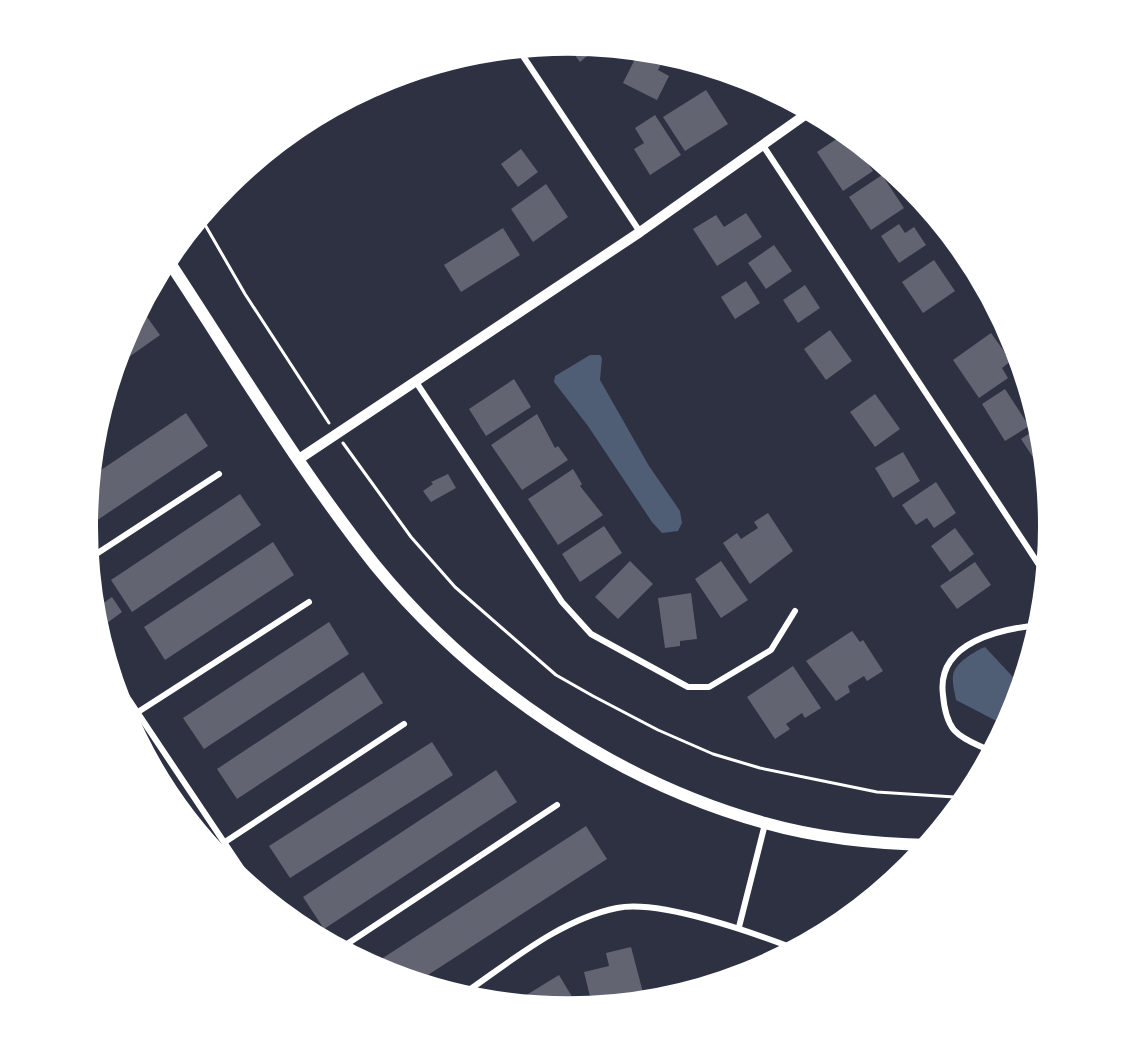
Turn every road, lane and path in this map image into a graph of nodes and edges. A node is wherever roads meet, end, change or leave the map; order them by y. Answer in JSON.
{"nodes":[{"id":1,"x":523,"y":55,"type":"edge"},
{"id":2,"x":804,"y":115,"type":"edge"},
{"id":3,"x":762,"y":144,"type":"junction"},
{"id":4,"x":204,"y":223,"type":"edge"},
{"id":5,"x":640,"y":232,"type":"junction"},
{"id":6,"x":172,"y":266,"type":"edge"},
{"id":7,"x":416,"y":382,"type":"junction"},
{"id":8,"x":336,"y":435,"type":"junction"},
{"id":9,"x":298,"y":459,"type":"junction"},
{"id":10,"x":219,"y":474,"type":"dead end"},
{"id":11,"x":96,"y":554,"type":"edge"},
{"id":12,"x":1040,"y":567,"type":"edge"},
{"id":13,"x":309,"y":602,"type":"dead end"},
{"id":14,"x":795,"y":611,"type":"dead end"},
{"id":15,"x":1031,"y":626,"type":"edge"},
{"id":16,"x":126,"y":694,"type":"edge"},
{"id":17,"x":138,"y":712,"type":"junction"},
{"id":18,"x":404,"y":724,"type":"dead end"},
{"id":19,"x":987,"y":750,"type":"edge"},
{"id":20,"x":958,"y":797,"type":"edge"},
{"id":21,"x":557,"y":805,"type":"dead end"},
{"id":22,"x":765,"y":824,"type":"junction"},
{"id":23,"x":225,"y":842,"type":"junction"},
{"id":24,"x":920,"y":844,"type":"edge"},
{"id":25,"x":246,"y":874,"type":"edge"},
{"id":26,"x":739,"y":927,"type":"junction"},
{"id":27,"x":346,"y":945,"type":"edge"},
{"id":28,"x":788,"y":946,"type":"edge"},
{"id":29,"x":470,"y":990,"type":"edge"}],
"edges":[{"from":1,"to":5,"type":"street"},
{"from":2,"to":3,"type":"street"},
{"from":3,"to":5,"type":"street"},
{"from":3,"to":12,"type":"street"},
{"from":4,"to":8,"type":"path"},
{"from":5,"to":7,"type":"street"},
{"from":6,"to":9,"type":"main road"},
{"from":7,"to":8,"type":"street"},
{"from":7,"to":14,"type":"street"},
{"from":8,"to":9,"type":"street"},
{"from":8,"to":20,"type":"path"},
{"from":9,"to":22,"type":"main road"},
{"from":10,"to":11,"type":"street"},
{"from":13,"to":17,"type":"street"},
{"from":15,"to":19,"type":"street"},
{"from":16,"to":17,"type":"street"},
{"from":17,"to":23,"type":"street"},
{"from":18,"to":23,"type":"street"},
{"from":21,"to":27,"type":"street"},
{"from":22,"to":24,"type":"main road"},
{"from":22,"to":26,"type":"street"},
{"from":23,"to":25,"type":"street"},
{"from":26,"to":28,"type":"street"},
{"from":26,"to":29,"type":"street"}]}
